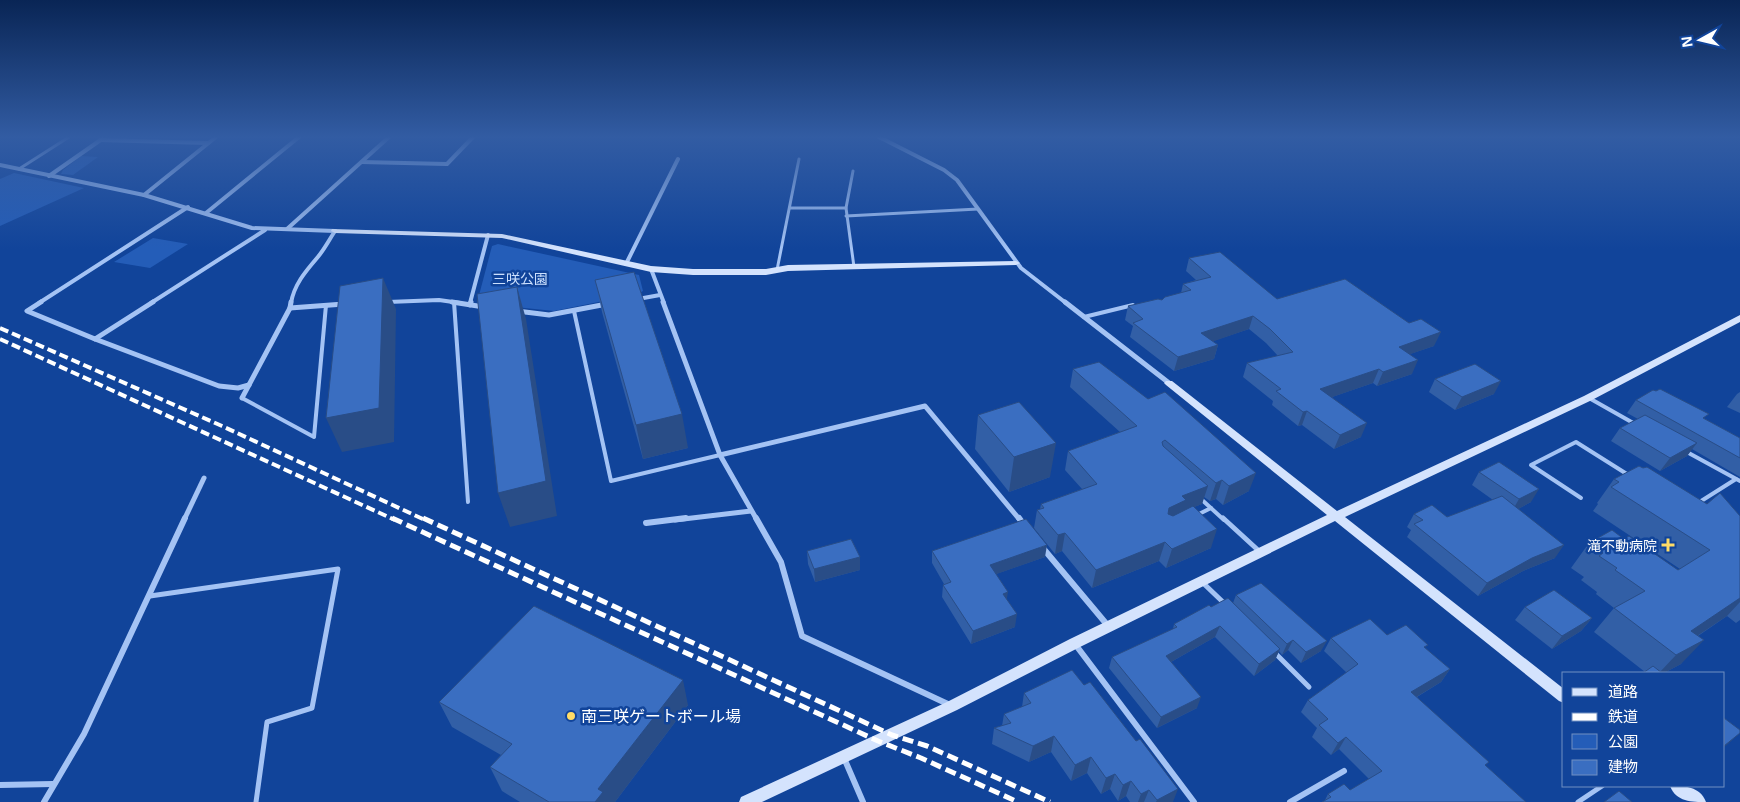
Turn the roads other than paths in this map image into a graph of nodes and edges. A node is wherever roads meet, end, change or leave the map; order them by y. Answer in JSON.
{"nodes":[{"id":1,"x":42,"y":174,"type":"edge"},
{"id":2,"x":169,"y":174,"type":"edge"},
{"id":3,"x":253,"y":174,"type":"edge"},
{"id":4,"x":348,"y":174,"type":"edge"},
{"id":5,"x":670,"y":174,"type":"edge"},
{"id":6,"x":797,"y":174,"type":"edge"},
{"id":7,"x":852,"y":174,"type":"edge"},
{"id":8,"x":950,"y":174,"type":"edge"},
{"id":9,"x":49,"y":176,"type":"joint"},
{"id":10,"x":144,"y":195,"type":"junction"},
{"id":11,"x":188,"y":207,"type":"junction"},
{"id":12,"x":790,"y":208,"type":"junction"},
{"id":13,"x":846,"y":208,"type":"junction"},
{"id":14,"x":978,"y":209,"type":"junction"},
{"id":15,"x":206,"y":213,"type":"junction"},
{"id":16,"x":846,"y":216,"type":"junction"},
{"id":17,"x":265,"y":230,"type":"junction"},
{"id":18,"x":287,"y":230,"type":"junction"},
{"id":19,"x":335,"y":231,"type":"junction"},
{"id":20,"x":488,"y":235,"type":"junction"},
{"id":21,"x":1016,"y":263,"type":"junction"},
{"id":22,"x":626,"y":264,"type":"junction"},
{"id":23,"x":854,"y":267,"type":"junction"},
{"id":24,"x":651,"y":270,"type":"junction"},
{"id":25,"x":777,"y":270,"type":"junction"},
{"id":26,"x":660,"y":295,"type":"junction"},
{"id":27,"x":631,"y":300,"type":"edge"},
{"id":28,"x":383,"y":302,"type":"edge"},
{"id":29,"x":454,"y":302,"type":"junction"},
{"id":30,"x":1139,"y":303,"type":"edge"},
{"id":31,"x":355,"y":304,"type":"edge"},
{"id":32,"x":612,"y":304,"type":"edge"},
{"id":33,"x":326,"y":305,"type":"junction"},
{"id":34,"x":470,"y":305,"type":"junction"},
{"id":35,"x":290,"y":308,"type":"junction"},
{"id":36,"x":490,"y":308,"type":"edge"},
{"id":37,"x":510,"y":310,"type":"edge"},
{"id":38,"x":574,"y":311,"type":"junction"},
{"id":39,"x":1084,"y":317,"type":"junction"},
{"id":40,"x":1740,"y":318,"type":"edge"},
{"id":41,"x":96,"y":339,"type":"junction"},
{"id":42,"x":1169,"y":383,"type":"joint"},
{"id":43,"x":249,"y":385,"type":"junction"},
{"id":44,"x":242,"y":398,"type":"joint"},
{"id":45,"x":1588,"y":398,"type":"junction"},
{"id":46,"x":1643,"y":428,"type":"edge"},
{"id":47,"x":1677,"y":447,"type":"edge"},
{"id":48,"x":720,"y":455,"type":"junction"},
{"id":49,"x":204,"y":478,"type":"dead end"},
{"id":50,"x":1634,"y":478,"type":"edge"},
{"id":51,"x":1738,"y":480,"type":"edge"},
{"id":52,"x":1197,"y":495,"type":"edge"},
{"id":53,"x":1581,"y":498,"type":"dead end"},
{"id":54,"x":468,"y":502,"type":"dead end"},
{"id":55,"x":1694,"y":505,"type":"edge"},
{"id":56,"x":1211,"y":508,"type":"junction"},
{"id":57,"x":751,"y":511,"type":"junction"},
{"id":58,"x":1336,"y":516,"type":"junction"},
{"id":59,"x":1188,"y":519,"type":"edge"},
{"id":60,"x":646,"y":523,"type":"dead end"},
{"id":61,"x":1027,"y":528,"type":"edge"},
{"id":62,"x":1040,"y":544,"type":"edge"},
{"id":63,"x":1261,"y":554,"type":"junction"},
{"id":64,"x":1202,"y":582,"type":"junction"},
{"id":65,"x":150,"y":596,"type":"junction"},
{"id":66,"x":1229,"y":608,"type":"edge"},
{"id":67,"x":1109,"y":627,"type":"junction"},
{"id":68,"x":1075,"y":644,"type":"junction"},
{"id":69,"x":1269,"y":647,"type":"edge"},
{"id":70,"x":1309,"y":687,"type":"dead end"},
{"id":71,"x":1562,"y":695,"type":"edge"},
{"id":72,"x":952,"y":706,"type":"junction"},
{"id":73,"x":844,"y":758,"type":"junction"},
{"id":74,"x":1344,"y":771,"type":"dead end"},
{"id":75,"x":53,"y":784,"type":"junction"},
{"id":76,"x":0,"y":785,"type":"edge"},
{"id":77,"x":1600,"y":787,"type":"edge"},
{"id":78,"x":1678,"y":787,"type":"edge"},
{"id":79,"x":44,"y":802,"type":"edge"},
{"id":80,"x":256,"y":802,"type":"edge"},
{"id":81,"x":746,"y":802,"type":"edge"},
{"id":82,"x":863,"y":802,"type":"edge"},
{"id":83,"x":1194,"y":802,"type":"edge"},
{"id":84,"x":1290,"y":802,"type":"edge"},
{"id":85,"x":1578,"y":802,"type":"edge"},
{"id":86,"x":1699,"y":802,"type":"edge"}],
"edges":[{"from":1,"to":9,"type":"street"},
{"from":2,"to":10,"type":"street"},
{"from":3,"to":15,"type":"street"},
{"from":4,"to":18,"type":"street"},
{"from":5,"to":22,"type":"street"},
{"from":6,"to":12,"type":"lane"},
{"from":7,"to":13,"type":"lane"},
{"from":8,"to":14,"type":"street"},
{"from":9,"to":10,"type":"street"},
{"from":10,"to":11,"type":"street"},
{"from":11,"to":15,"type":"street"},
{"from":11,"to":41,"type":"street"},
{"from":12,"to":13,"type":"lane"},
{"from":12,"to":25,"type":"lane"},
{"from":13,"to":16,"type":"lane"},
{"from":14,"to":16,"type":"lane"},
{"from":14,"to":21,"type":"street"},
{"from":15,"to":17,"type":"street"},
{"from":16,"to":23,"type":"lane"},
{"from":17,"to":18,"type":"street"},
{"from":17,"to":41,"type":"street"},
{"from":18,"to":19,"type":"street"},
{"from":19,"to":20,"type":"street"},
{"from":19,"to":35,"type":"street"},
{"from":20,"to":22,"type":"street"},
{"from":20,"to":34,"type":"street"},
{"from":21,"to":23,"type":"street"},
{"from":21,"to":39,"type":"street"},
{"from":22,"to":24,"type":"street"},
{"from":23,"to":25,"type":"street"},
{"from":24,"to":25,"type":"street"},
{"from":24,"to":26,"type":"street"},
{"from":26,"to":27,"type":"street"},
{"from":26,"to":48,"type":"street"},
{"from":28,"to":29,"type":"street"},
{"from":29,"to":34,"type":"street"},
{"from":29,"to":54,"type":"lane"},
{"from":30,"to":39,"type":"lane"},
{"from":31,"to":33,"type":"street"},
{"from":32,"to":38,"type":"street"},
{"from":33,"to":35,"type":"street"},
{"from":33,"to":44,"type":"lane"},
{"from":34,"to":36,"type":"street"},
{"from":35,"to":43,"type":"street"},
{"from":37,"to":38,"type":"street"},
{"from":38,"to":48,"type":"lane"},
{"from":39,"to":42,"type":"street"},
{"from":40,"to":45,"type":"street"},
{"from":41,"to":43,"type":"street"},
{"from":42,"to":58,"type":"street"},
{"from":43,"to":44,"type":"street"},
{"from":45,"to":46,"type":"lane"},
{"from":45,"to":58,"type":"street"},
{"from":47,"to":51,"type":"lane"},
{"from":48,"to":57,"type":"street"},
{"from":48,"to":61,"type":"street"},
{"from":49,"to":65,"type":"street"},
{"from":50,"to":53,"type":"lane"},
{"from":51,"to":55,"type":"lane"},
{"from":52,"to":56,"type":"lane"},
{"from":56,"to":59,"type":"lane"},
{"from":56,"to":63,"type":"lane"},
{"from":57,"to":60,"type":"street"},
{"from":57,"to":72,"type":"street"},
{"from":58,"to":63,"type":"street"},
{"from":58,"to":71,"type":"street"},
{"from":62,"to":67,"type":"street"},
{"from":63,"to":64,"type":"street"},
{"from":64,"to":66,"type":"lane"},
{"from":64,"to":67,"type":"street"},
{"from":65,"to":75,"type":"street"},
{"from":65,"to":80,"type":"lane"},
{"from":67,"to":68,"type":"street"},
{"from":68,"to":72,"type":"street"},
{"from":68,"to":83,"type":"street"},
{"from":69,"to":70,"type":"lane"},
{"from":72,"to":73,"type":"street"},
{"from":73,"to":81,"type":"street"},
{"from":73,"to":82,"type":"street"},
{"from":74,"to":84,"type":"street"},
{"from":75,"to":76,"type":"street"},
{"from":75,"to":79,"type":"street"},
{"from":77,"to":85,"type":"lane"},
{"from":78,"to":86,"type":"street"}]}
